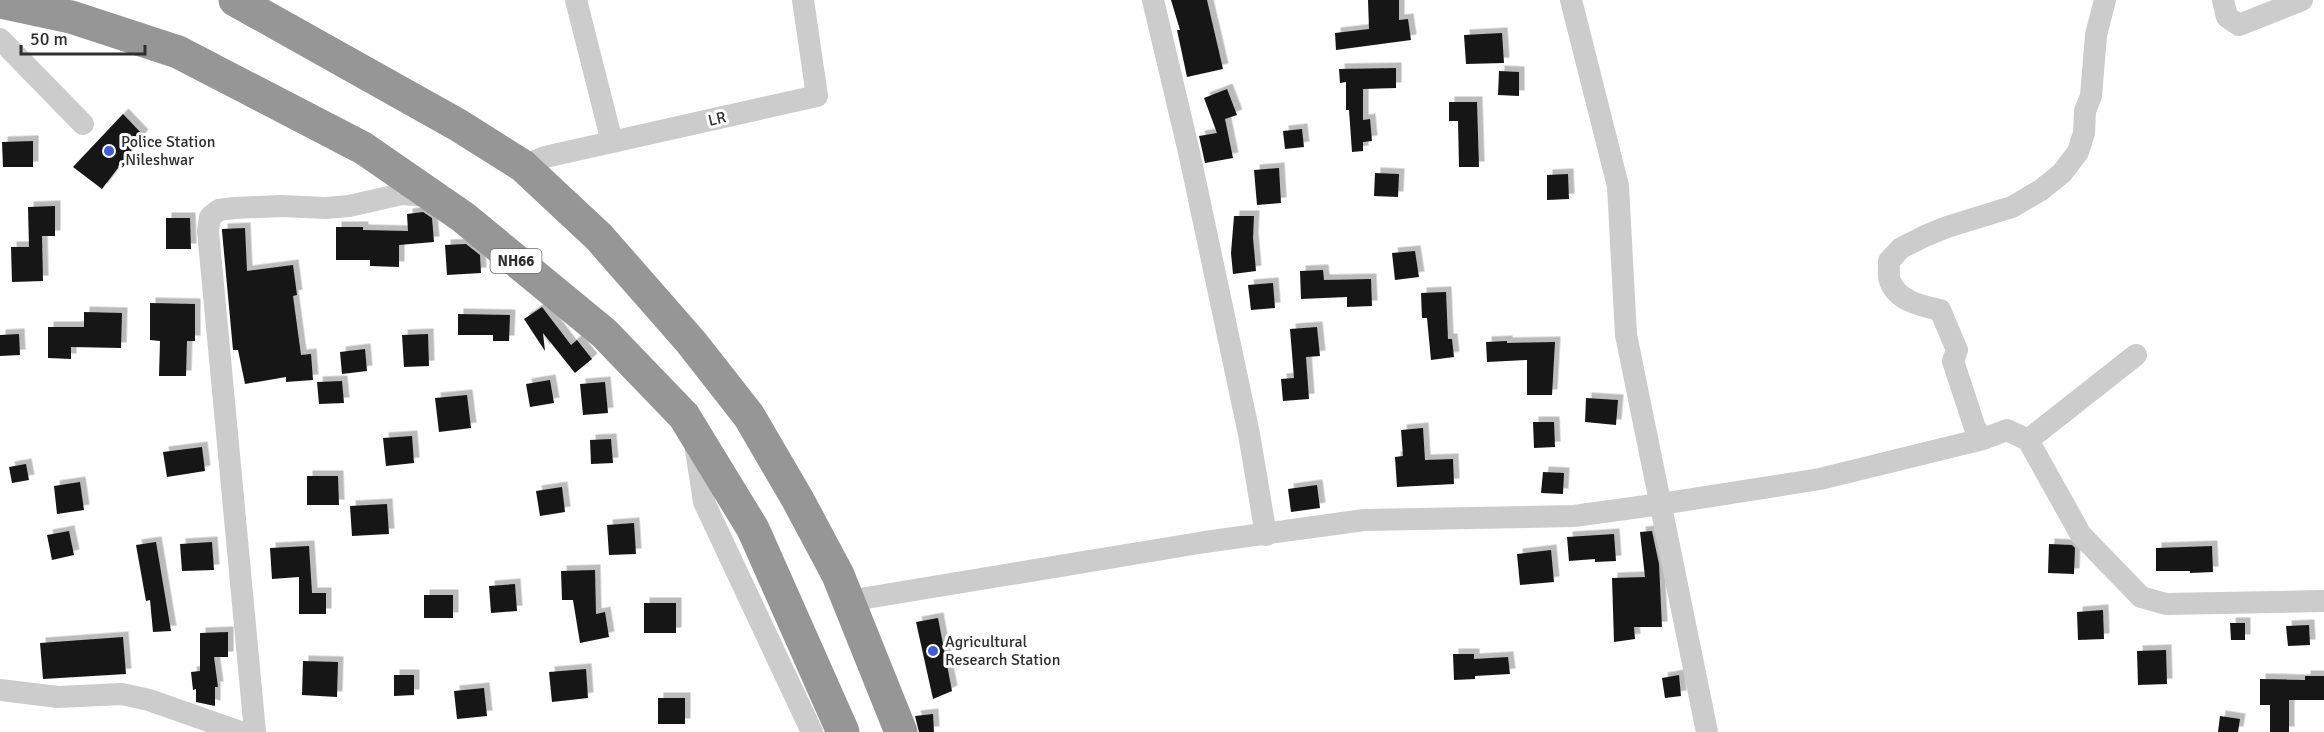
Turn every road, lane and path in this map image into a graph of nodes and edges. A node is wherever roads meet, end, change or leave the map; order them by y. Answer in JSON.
{"nodes":[{"id":1,"x":235,"y":0,"type":"edge"},
{"id":2,"x":576,"y":0,"type":"edge"},
{"id":3,"x":803,"y":0,"type":"edge"},
{"id":4,"x":1153,"y":0,"type":"edge"},
{"id":5,"x":1571,"y":0,"type":"edge"},
{"id":6,"x":2105,"y":0,"type":"edge"},
{"id":7,"x":2223,"y":0,"type":"edge"},
{"id":8,"x":2302,"y":0,"type":"edge"},
{"id":9,"x":0,"y":2,"type":"edge"},
{"id":10,"x":0,"y":39,"type":"edge"},
{"id":11,"x":83,"y":124,"type":"dead end"},
{"id":12,"x":612,"y":142,"type":"junction"},
{"id":13,"x":523,"y":166,"type":"junction"},
{"id":14,"x":432,"y":196,"type":"junction"},
{"id":15,"x":2136,"y":355,"type":"dead end"},
{"id":16,"x":693,"y":432,"type":"junction"},
{"id":17,"x":1983,"y":439,"type":"junction"},
{"id":18,"x":2028,"y":440,"type":"junction"},
{"id":19,"x":1660,"y":504,"type":"junction"},
{"id":20,"x":1266,"y":535,"type":"junction"},
{"id":21,"x":848,"y":601,"type":"junction"},
{"id":22,"x":2324,"y":602,"type":"edge"},
{"id":23,"x":0,"y":690,"type":"edge"},
{"id":24,"x":240,"y":732,"type":"edge"},
{"id":25,"x":255,"y":732,"type":"edge"},
{"id":26,"x":812,"y":732,"type":"edge"},
{"id":27,"x":843,"y":732,"type":"edge"},
{"id":28,"x":901,"y":732,"type":"edge"},
{"id":29,"x":1707,"y":732,"type":"edge"}],
"edges":[{"from":1,"to":13,"type":"highway"},
{"from":2,"to":12,"type":"street"},
{"from":3,"to":12,"type":"street","name":"LR"},
{"from":4,"to":20,"type":"street"},
{"from":5,"to":19,"type":"street"},
{"from":6,"to":17,"type":"street"},
{"from":7,"to":8,"type":"street"},
{"from":9,"to":14,"type":"highway","number":"NH66"},
{"from":10,"to":11,"type":"street"},
{"from":12,"to":13,"type":"street","name":"LR"},
{"from":13,"to":21,"type":"highway"},
{"from":14,"to":16,"type":"highway","number":"NH66"},
{"from":14,"to":25,"type":"street"},
{"from":15,"to":18,"type":"street"},
{"from":16,"to":26,"type":"street"},
{"from":16,"to":27,"type":"highway","number":"NH66"},
{"from":17,"to":18,"type":"street"},
{"from":17,"to":19,"type":"street"},
{"from":18,"to":22,"type":"street"},
{"from":19,"to":20,"type":"street"},
{"from":19,"to":29,"type":"street"},
{"from":20,"to":21,"type":"street"},
{"from":21,"to":28,"type":"highway"},
{"from":23,"to":24,"type":"street"}]}
